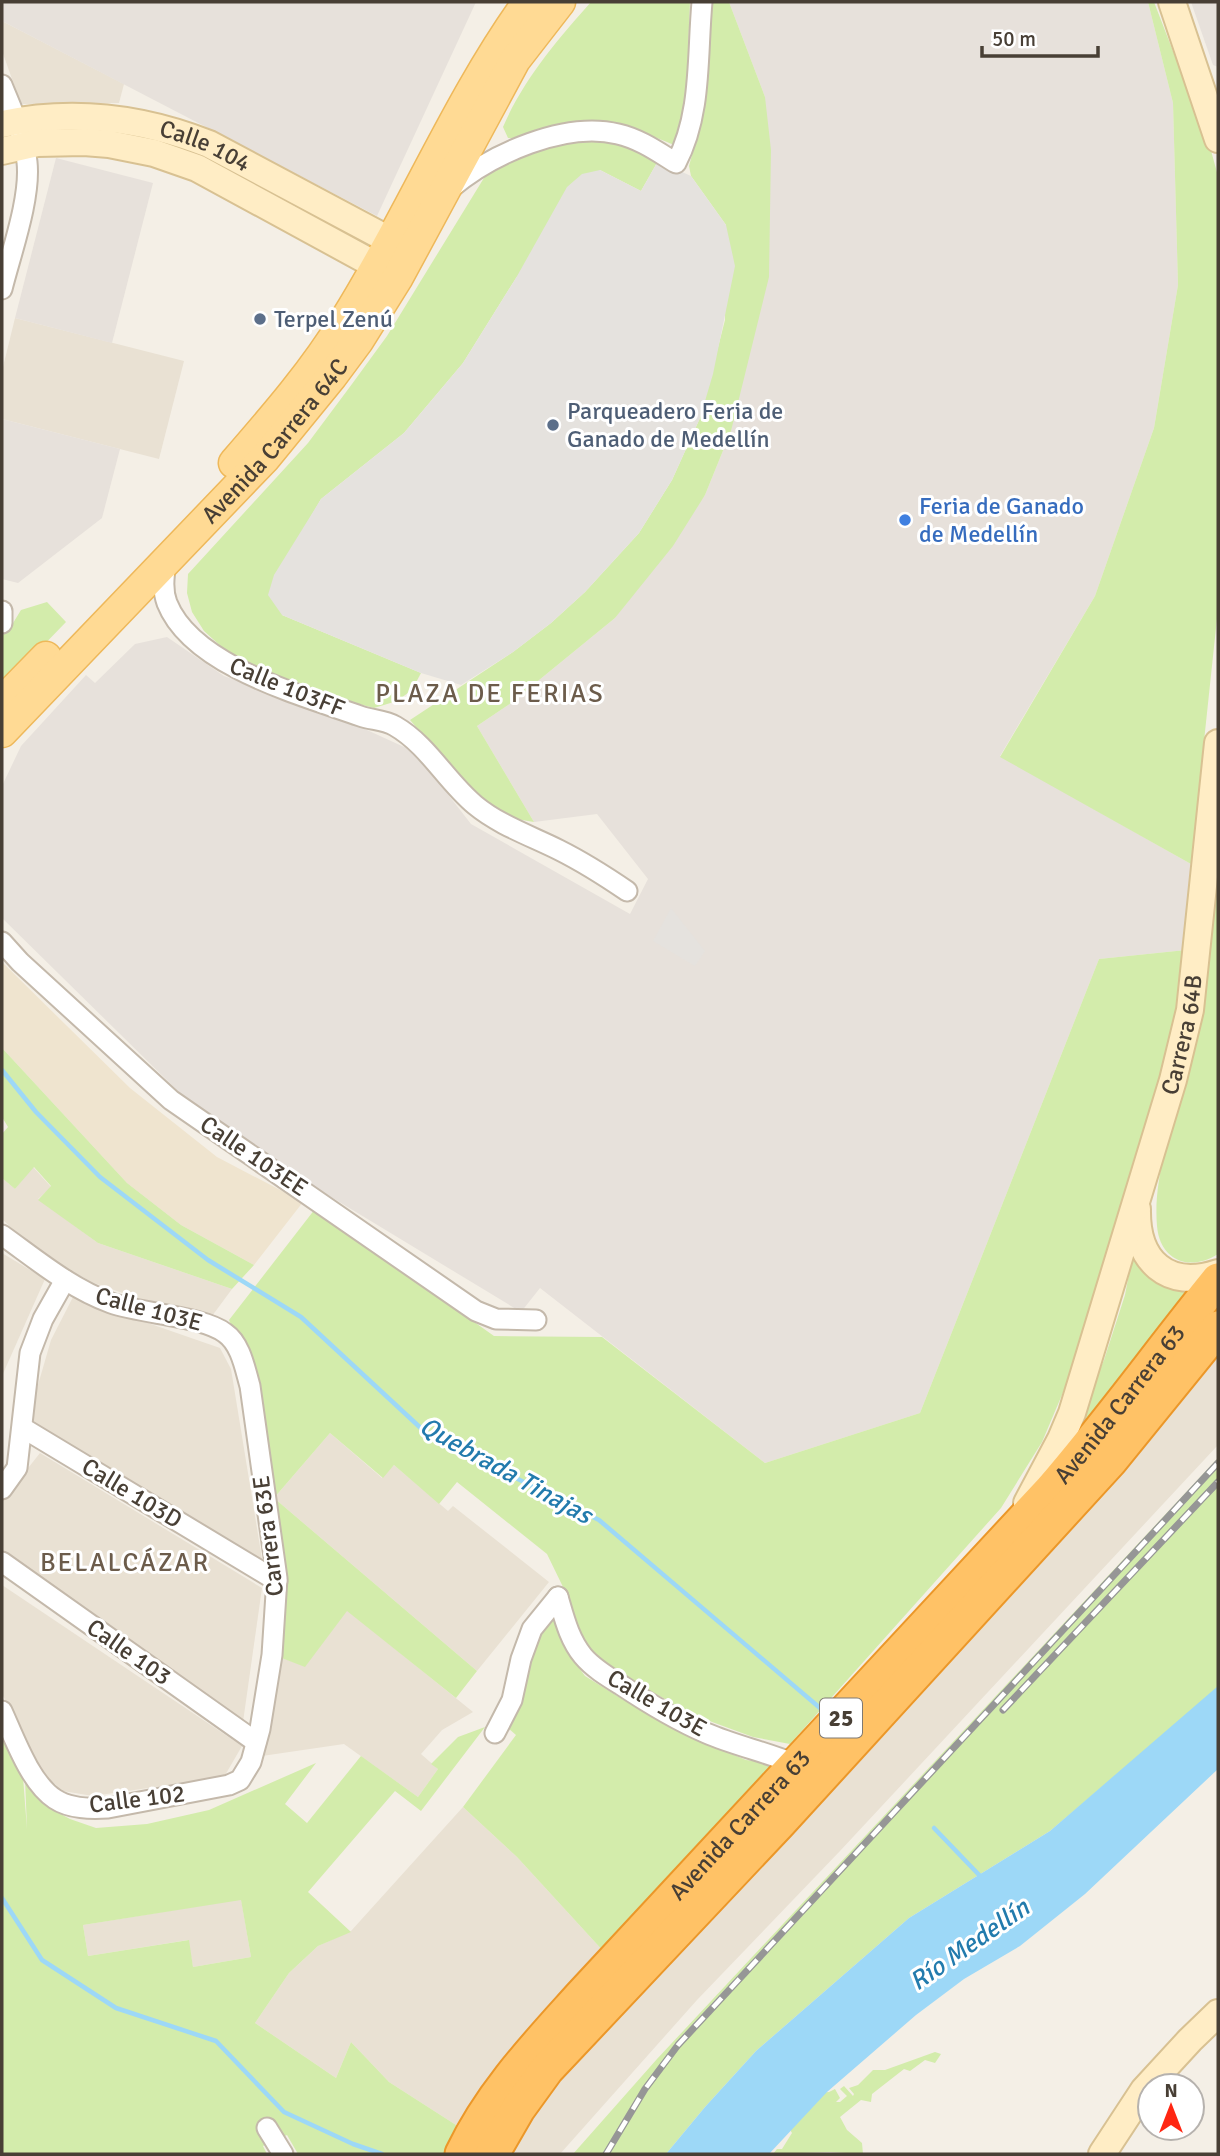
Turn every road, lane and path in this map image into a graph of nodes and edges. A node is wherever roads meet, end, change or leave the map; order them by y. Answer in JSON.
{"nodes":[{"id":1,"x":519,"y":2,"type":"edge"},
{"id":2,"x":528,"y":2,"type":"edge"},
{"id":3,"x":560,"y":2,"type":"edge"},
{"id":4,"x":702,"y":2,"type":"edge"},
{"id":5,"x":1172,"y":2,"type":"edge"},
{"id":6,"x":506,"y":32,"type":"junction"},
{"id":7,"x":2,"y":85,"type":"edge"},
{"id":8,"x":11,"y":135,"type":"edge"},
{"id":9,"x":1218,"y":139,"type":"edge"},
{"id":10,"x":441,"y":196,"type":"junction"},
{"id":11,"x":384,"y":254,"type":"junction"},
{"id":12,"x":2,"y":289,"type":"edge"},
{"id":13,"x":166,"y":561,"type":"junction"},
{"id":14,"x":2,"y":611,"type":"edge"},
{"id":15,"x":2,"y":623,"type":"edge"},
{"id":16,"x":2,"y":702,"type":"edge"},
{"id":17,"x":2,"y":732,"type":"edge"},
{"id":18,"x":1218,"y":743,"type":"edge"},
{"id":19,"x":1214,"y":825,"type":"edge"},
{"id":20,"x":627,"y":891,"type":"dead end"},
{"id":21,"x":2,"y":942,"type":"edge"},
{"id":22,"x":1138,"y":1196,"type":"junction"},
{"id":23,"x":2,"y":1235,"type":"edge"},
{"id":24,"x":1218,"y":1273,"type":"edge"},
{"id":25,"x":65,"y":1280,"type":"junction"},
{"id":26,"x":1218,"y":1280,"type":"edge"},
{"id":27,"x":536,"y":1320,"type":"dead end"},
{"id":28,"x":1218,"y":1328,"type":"edge"},
{"id":29,"x":227,"y":1334,"type":"joint"},
{"id":30,"x":23,"y":1428,"type":"junction"},
{"id":31,"x":2,"y":1489,"type":"edge"},
{"id":32,"x":1007,"y":1538,"type":"junction"},
{"id":33,"x":2,"y":1562,"type":"edge"},
{"id":34,"x":277,"y":1581,"type":"junction"},
{"id":35,"x":2,"y":1710,"type":"edge"},
{"id":36,"x":495,"y":1734,"type":"dead end"},
{"id":37,"x":256,"y":1742,"type":"junction"},
{"id":38,"x":797,"y":1765,"type":"junction"},
{"id":39,"x":240,"y":1780,"type":"joint"},
{"id":40,"x":1216,"y":2020,"type":"edge"},
{"id":41,"x":267,"y":2128,"type":"dead end"},
{"id":42,"x":284,"y":2154,"type":"edge"},
{"id":43,"x":462,"y":2154,"type":"edge"},
{"id":44,"x":492,"y":2154,"type":"edge"},
{"id":45,"x":1102,"y":2154,"type":"edge"}],
"edges":[{"from":1,"to":6,"type":"main road"},
{"from":2,"to":6,"type":"main road","name":"Avenida Carrera 64C"},
{"from":3,"to":10,"type":"main road","name":"Avenida Carrera 64C"},
{"from":4,"to":10,"type":"street"},
{"from":5,"to":9,"type":"main road"},
{"from":6,"to":11,"type":"main road","name":"Avenida Carrera 64C"},
{"from":7,"to":8,"type":"street"},
{"from":8,"to":11,"type":"main road","name":"Calle 104"},
{"from":8,"to":12,"type":"street"},
{"from":10,"to":13,"type":"main road","name":"Avenida Carrera 64C"},
{"from":11,"to":16,"type":"main road","name":"Avenida Carrera 64C"},
{"from":13,"to":17,"type":"main road","name":"Avenida Carrera 64C"},
{"from":13,"to":20,"type":"street","name":"Calle 103FF"},
{"from":14,"to":15,"type":"street"},
{"from":18,"to":19,"type":"main road","name":"Carrera 64B"},
{"from":19,"to":22,"type":"main road","name":"Carrera 64B"},
{"from":21,"to":27,"type":"street","name":"Calle 103EE"},
{"from":22,"to":24,"type":"main road","name":"Carrera 64B"},
{"from":22,"to":32,"type":"main road","name":"Carrera 64B"},
{"from":23,"to":25,"type":"street","name":"Calle 103E"},
{"from":25,"to":29,"type":"street","name":"Calle 103E"},
{"from":25,"to":30,"type":"street"},
{"from":26,"to":32,"type":"highway","name":"Avenida Carrera 63","number":"25"},
{"from":28,"to":44,"type":"highway","name":"Avenida Carrera 63","number":"25"},
{"from":29,"to":34,"type":"street","name":"Carrera 63E"},
{"from":30,"to":31,"type":"street"},
{"from":30,"to":34,"type":"street","name":"Calle 103D"},
{"from":32,"to":38,"type":"highway","name":"Avenida Carrera 63","number":"25"},
{"from":33,"to":37,"type":"street","name":"Calle 103"},
{"from":34,"to":37,"type":"street","name":"Carrera 63E"},
{"from":35,"to":39,"type":"street","name":"Calle 102"},
{"from":36,"to":38,"type":"street","name":"Calle 103E"},
{"from":37,"to":39,"type":"street","name":"Carrera 63E"},
{"from":38,"to":43,"type":"highway","name":"Avenida Carrera 63","number":"25"},
{"from":40,"to":45,"type":"main road"},
{"from":41,"to":42,"type":"street"}]}
